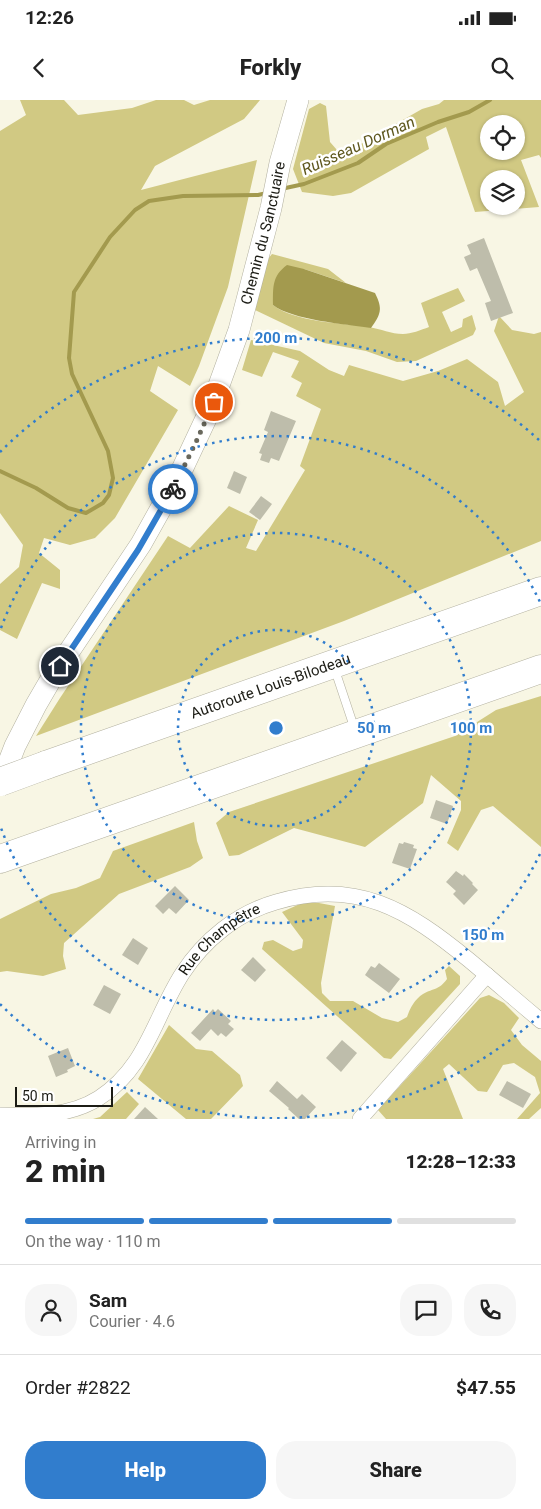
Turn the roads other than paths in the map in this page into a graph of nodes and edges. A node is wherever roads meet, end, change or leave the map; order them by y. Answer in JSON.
{"nodes":[{"id":1,"x":298,"y":100,"type":"edge"},
{"id":2,"x":541,"y":591,"type":"edge"},
{"id":3,"x":334,"y":664,"type":"junction"},
{"id":4,"x":541,"y":669,"type":"edge"},
{"id":5,"x":356,"y":734,"type":"junction"},
{"id":6,"x":0,"y":783,"type":"edge"},
{"id":7,"x":12,"y":855,"type":"edge"},
{"id":8,"x":487,"y":975,"type":"junction"},
{"id":9,"x":541,"y":1021,"type":"edge"},
{"id":10,"x":0,"y":1115,"type":"edge"},
{"id":11,"x":360,"y":1119,"type":"edge"}],
"edges":[{"from":1,"to":6,"type":"street","name":"Chemin du Sanctuaire"},
{"from":2,"to":3,"type":"highway","name":"Autoroute Louis-Bilodeau"},
{"from":3,"to":5,"type":"lane"},
{"from":3,"to":6,"type":"highway","name":"Autoroute Louis-Bilodeau","bridge":true},
{"from":4,"to":5,"type":"highway"},
{"from":5,"to":7,"type":"highway"},
{"from":8,"to":9,"type":"street","name":"Rue Champêtre"},
{"from":8,"to":10,"type":"street","name":"Rue Champêtre"},
{"from":8,"to":11,"type":"street"}]}
